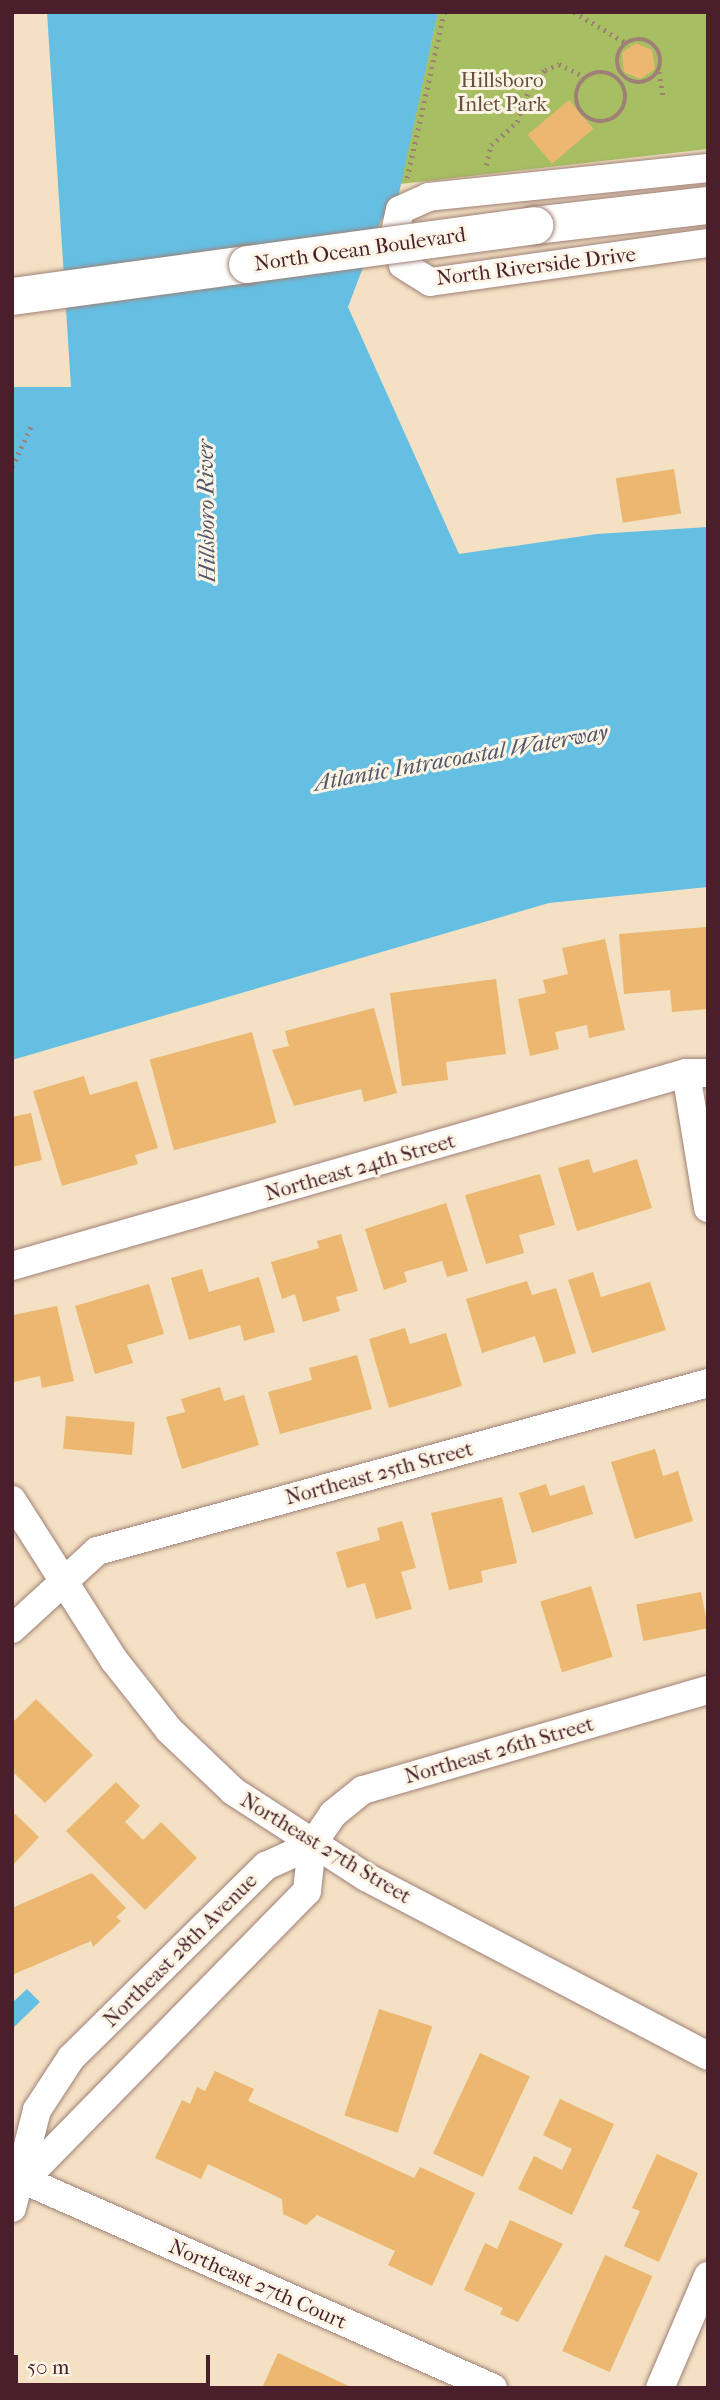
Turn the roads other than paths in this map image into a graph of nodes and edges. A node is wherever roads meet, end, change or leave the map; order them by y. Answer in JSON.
{"nodes":[{"id":1,"x":708,"y":168,"type":"edge"},
{"id":2,"x":708,"y":205,"type":"edge"},
{"id":3,"x":708,"y":243,"type":"edge"},
{"id":4,"x":12,"y":296,"type":"edge"},
{"id":5,"x":697,"y":1073,"type":"edge"},
{"id":6,"x":708,"y":1208,"type":"edge"},
{"id":7,"x":12,"y":1266,"type":"edge"},
{"id":8,"x":708,"y":1383,"type":"edge"},
{"id":9,"x":12,"y":1500,"type":"edge"},
{"id":10,"x":60,"y":1581,"type":"junction"},
{"id":11,"x":12,"y":1629,"type":"edge"},
{"id":12,"x":708,"y":1690,"type":"edge"},
{"id":13,"x":312,"y":1845,"type":"junction"},
{"id":14,"x":708,"y":2056,"type":"edge"},
{"id":15,"x":24,"y":2180,"type":"junction"},
{"id":16,"x":12,"y":2208,"type":"edge"},
{"id":17,"x":708,"y":2276,"type":"edge"},
{"id":18,"x":493,"y":2388,"type":"edge"},
{"id":19,"x":660,"y":2388,"type":"edge"}],
"edges":[{"from":1,"to":3,"type":"street","name":"North Riverside Drive"},
{"from":2,"to":4,"type":"main road","name":"North Ocean Boulevard","bridge":true},
{"from":5,"to":6,"type":"street"},
{"from":5,"to":7,"type":"street","name":"Northeast 24th Street"},
{"from":8,"to":10,"type":"street","name":"Northeast 25th Street"},
{"from":9,"to":10,"type":"street","name":"Northeast 27th Street"},
{"from":10,"to":11,"type":"street","name":"Northeast 25th Street"},
{"from":10,"to":13,"type":"street","name":"Northeast 27th Street"},
{"from":12,"to":13,"type":"street","name":"Northeast 26th Street"},
{"from":13,"to":14,"type":"street","name":"Northeast 27th Street"},
{"from":13,"to":15,"type":"street","name":"Northeast 28th Avenue"},
{"from":13,"to":15,"type":"street","name":"Northeast 28th Avenue"},
{"from":15,"to":16,"type":"street","name":"Northeast 28th Avenue"},
{"from":15,"to":18,"type":"street","name":"Northeast 27th Court"},
{"from":17,"to":19,"type":"street"}]}
